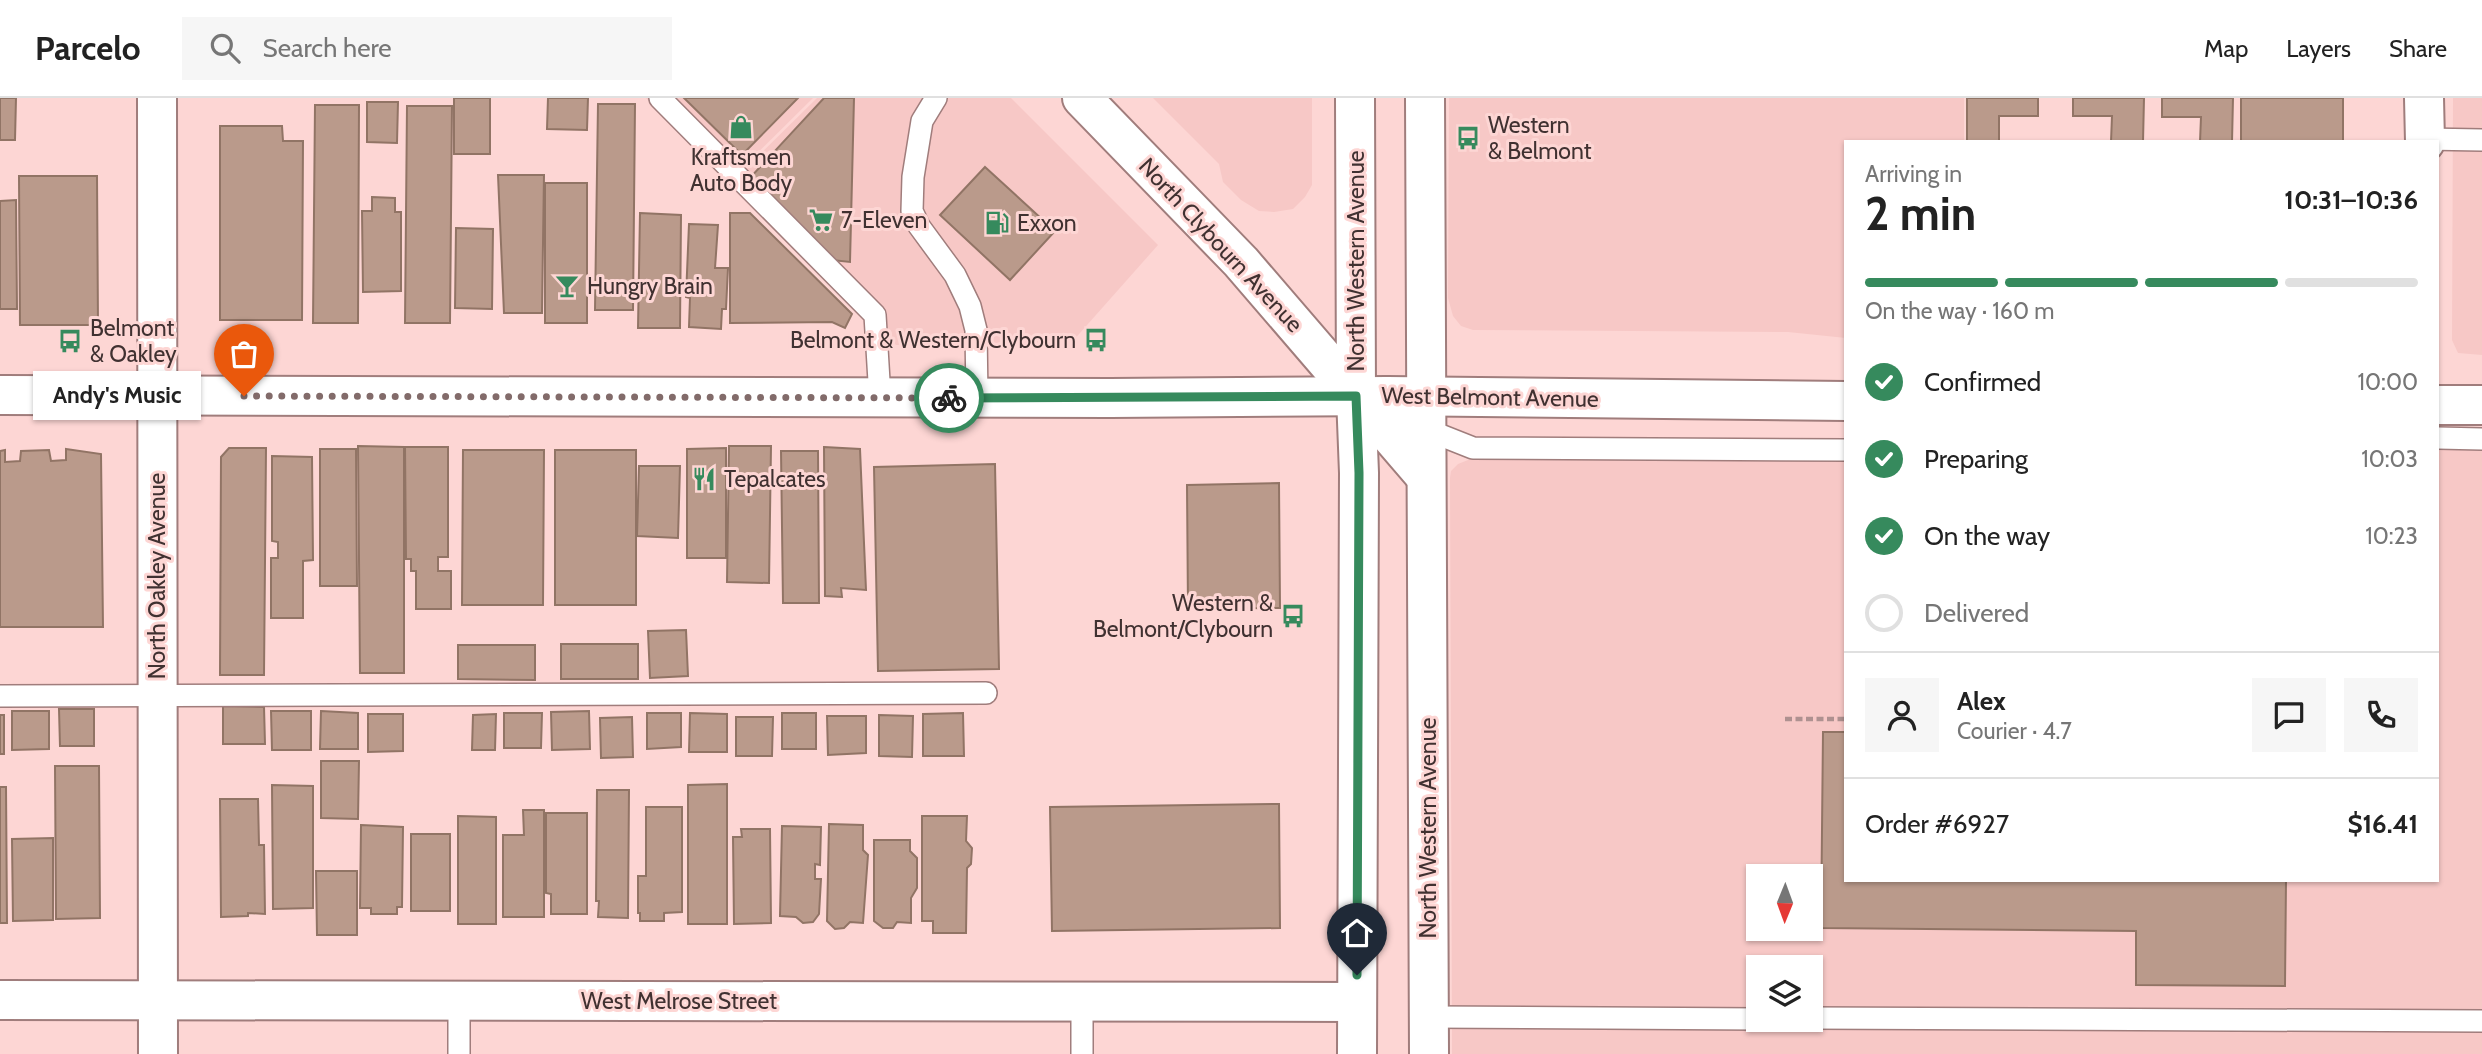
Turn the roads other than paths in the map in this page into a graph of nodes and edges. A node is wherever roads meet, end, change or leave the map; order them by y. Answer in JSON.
{"nodes":[{"id":1,"x":157,"y":98,"type":"edge"},
{"id":2,"x":660,"y":98,"type":"edge"},
{"id":3,"x":936,"y":98,"type":"edge"},
{"id":4,"x":1082,"y":98,"type":"edge"},
{"id":5,"x":1355,"y":98,"type":"edge"},
{"id":6,"x":1425,"y":98,"type":"edge"},
{"id":7,"x":2424,"y":98,"type":"edge"},
{"id":8,"x":2425,"y":140,"type":"edge"},
{"id":9,"x":2482,"y":140,"type":"edge"},
{"id":10,"x":2439,"y":141,"type":"edge"},
{"id":11,"x":0,"y":395,"type":"edge"},
{"id":12,"x":156,"y":396,"type":"junction"},
{"id":13,"x":1356,"y":396,"type":"junction"},
{"id":14,"x":880,"y":398,"type":"junction"},
{"id":15,"x":977,"y":398,"type":"junction"},
{"id":16,"x":1844,"y":401,"type":"edge"},
{"id":17,"x":2439,"y":405,"type":"edge"},
{"id":18,"x":2482,"y":405,"type":"edge"},
{"id":19,"x":1425,"y":413,"type":"junction"},
{"id":20,"x":2439,"y":438,"type":"edge"},
{"id":21,"x":2482,"y":439,"type":"edge"},
{"id":22,"x":1844,"y":450,"type":"edge"},
{"id":23,"x":1426,"y":477,"type":"junction"},
{"id":24,"x":986,"y":693,"type":"dead end"},
{"id":25,"x":0,"y":696,"type":"edge"},
{"id":26,"x":157,"y":696,"type":"junction"},
{"id":27,"x":0,"y":1000,"type":"edge"},
{"id":28,"x":159,"y":1001,"type":"junction"},
{"id":29,"x":458,"y":1001,"type":"junction"},
{"id":30,"x":1082,"y":1002,"type":"junction"},
{"id":31,"x":1357,"y":1002,"type":"junction"},
{"id":32,"x":1429,"y":1017,"type":"junction"},
{"id":33,"x":1746,"y":1018,"type":"edge"},
{"id":34,"x":1823,"y":1018,"type":"edge"},
{"id":35,"x":2482,"y":1021,"type":"edge"},
{"id":36,"x":159,"y":1054,"type":"edge"},
{"id":37,"x":458,"y":1054,"type":"edge"},
{"id":38,"x":1082,"y":1054,"type":"edge"},
{"id":39,"x":1357,"y":1054,"type":"edge"},
{"id":40,"x":1429,"y":1054,"type":"edge"}],
"edges":[{"from":1,"to":12,"type":"main road","name":"North Oakley Avenue"},
{"from":2,"to":14,"type":"lane"},
{"from":3,"to":15,"type":"lane"},
{"from":4,"to":13,"type":"main road","name":"North Clybourn Avenue"},
{"from":5,"to":13,"type":"main road","name":"North Western Avenue"},
{"from":6,"to":19,"type":"main road","name":"North Western Avenue"},
{"from":7,"to":8,"type":"main road"},
{"from":9,"to":10,"type":"lane"},
{"from":11,"to":12,"type":"main road","name":"West Belmont Avenue"},
{"from":12,"to":14,"type":"main road","name":"West Belmont Avenue"},
{"from":12,"to":26,"type":"main road","name":"North Oakley Avenue"},
{"from":13,"to":15,"type":"main road","name":"West Belmont Avenue"},
{"from":13,"to":19,"type":"main road","name":"West Belmont Avenue"},
{"from":13,"to":23,"type":"main road","name":"North Clybourn Avenue"},
{"from":13,"to":31,"type":"main road","name":"North Western Avenue"},
{"from":14,"to":15,"type":"main road","name":"West Belmont Avenue"},
{"from":16,"to":19,"type":"main road","name":"West Belmont Avenue"},
{"from":17,"to":18,"type":"main road"},
{"from":19,"to":22,"type":"lane"},
{"from":19,"to":23,"type":"main road","name":"North Western Avenue"},
{"from":20,"to":21,"type":"lane"},
{"from":23,"to":32,"type":"main road","name":"North Western Avenue"},
{"from":24,"to":26,"type":"lane"},
{"from":25,"to":26,"type":"lane"},
{"from":26,"to":28,"type":"main road","name":"North Oakley Avenue"},
{"from":27,"to":28,"type":"main road","name":"West Melrose Street"},
{"from":28,"to":29,"type":"main road","name":"West Melrose Street"},
{"from":28,"to":36,"type":"main road","name":"North Oakley Avenue"},
{"from":29,"to":30,"type":"main road","name":"West Melrose Street"},
{"from":29,"to":37,"type":"lane"},
{"from":30,"to":31,"type":"main road","name":"West Melrose Street"},
{"from":30,"to":38,"type":"lane"},
{"from":31,"to":39,"type":"main road","name":"North Western Avenue"},
{"from":32,"to":33,"type":"lane"},
{"from":32,"to":40,"type":"main road","name":"North Western Avenue"},
{"from":34,"to":35,"type":"lane"}]}
